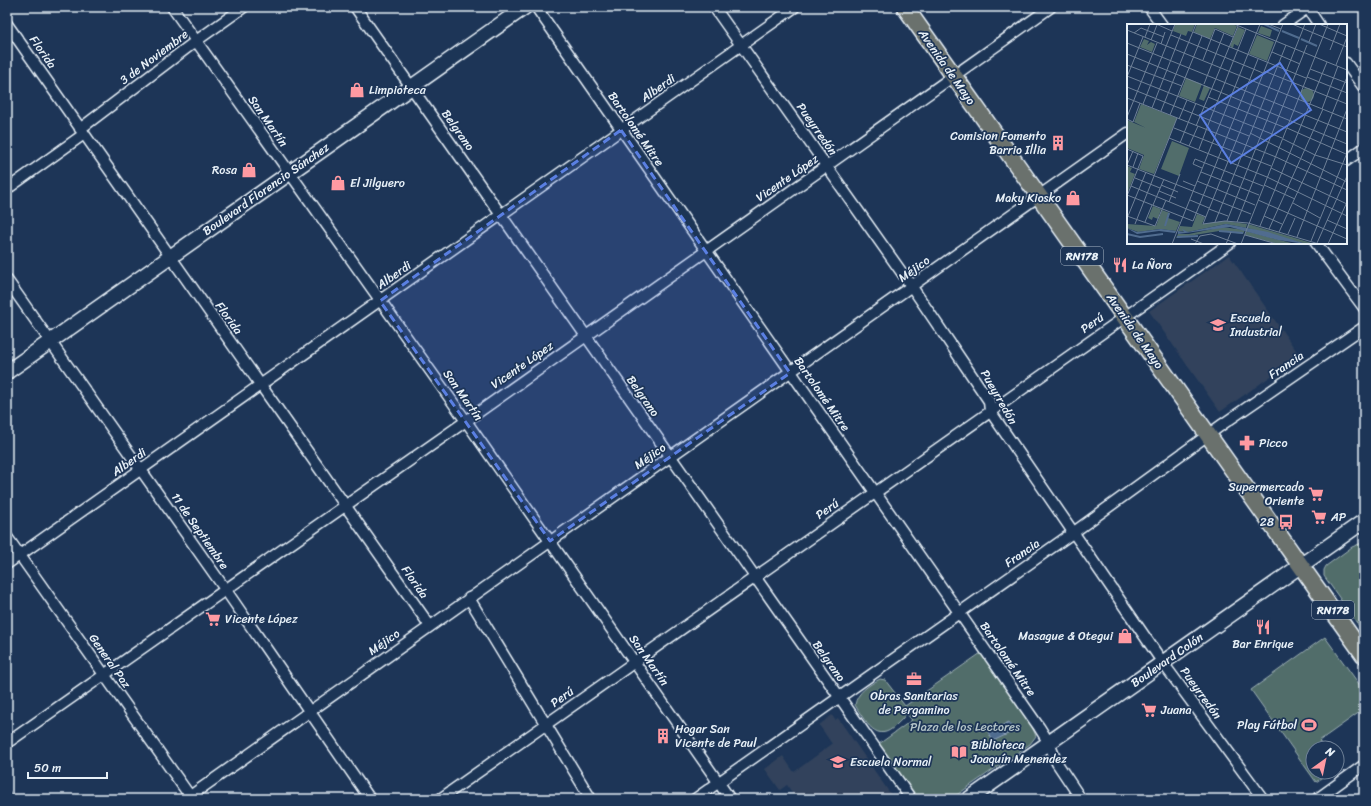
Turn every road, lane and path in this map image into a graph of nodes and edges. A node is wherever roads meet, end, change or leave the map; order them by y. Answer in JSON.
{"nodes":[{"id":1,"x":172,"y":7,"type":"edge"},
{"id":2,"x":244,"y":7,"type":"edge"},
{"id":3,"x":355,"y":7,"type":"edge"},
{"id":4,"x":524,"y":7,"type":"edge"},
{"id":5,"x":536,"y":7,"type":"edge"},
{"id":6,"x":714,"y":7,"type":"edge"},
{"id":7,"x":795,"y":7,"type":"edge"},
{"id":8,"x":905,"y":7,"type":"edge"},
{"id":9,"x":1051,"y":7,"type":"edge"},
{"id":10,"x":1149,"y":7,"type":"edge"},
{"id":11,"x":1308,"y":7,"type":"edge"},
{"id":12,"x":7,"y":24,"type":"edge"},
{"id":13,"x":1161,"y":24,"type":"edge"},
{"id":14,"x":1284,"y":24,"type":"edge"},
{"id":15,"x":1318,"y":24,"type":"edge"},
{"id":16,"x":196,"y":41,"type":"junction"},
{"id":17,"x":741,"y":45,"type":"junction"},
{"id":18,"x":1347,"y":64,"type":"edge"},
{"id":19,"x":954,"y":76,"type":"junction"},
{"id":20,"x":411,"y":86,"type":"junction"},
{"id":21,"x":1364,"y":88,"type":"edge"},
{"id":22,"x":621,"y":130,"type":"junction"},
{"id":23,"x":82,"y":132,"type":"junction"},
{"id":24,"x":1127,"y":134,"type":"edge"},
{"id":25,"x":1364,"y":148,"type":"edge"},
{"id":26,"x":1347,"y":160,"type":"edge"},
{"id":27,"x":827,"y":166,"type":"junction"},
{"id":28,"x":289,"y":173,"type":"junction"},
{"id":29,"x":7,"y":189,"type":"edge"},
{"id":30,"x":1039,"y":196,"type":"junction"},
{"id":31,"x":502,"y":215,"type":"junction"},
{"id":32,"x":1229,"y":244,"type":"edge"},
{"id":33,"x":1317,"y":244,"type":"edge"},
{"id":34,"x":706,"y":251,"type":"junction"},
{"id":35,"x":169,"y":257,"type":"junction"},
{"id":36,"x":7,"y":280,"type":"edge"},
{"id":37,"x":912,"y":287,"type":"junction"},
{"id":38,"x":380,"y":301,"type":"junction"},
{"id":39,"x":1364,"y":308,"type":"edge"},
{"id":40,"x":1125,"y":316,"type":"junction"},
{"id":41,"x":1364,"y":327,"type":"edge"},
{"id":42,"x":586,"y":336,"type":"junction"},
{"id":43,"x":50,"y":342,"type":"junction"},
{"id":44,"x":7,"y":372,"type":"edge"},
{"id":45,"x":790,"y":373,"type":"junction"},
{"id":46,"x":261,"y":385,"type":"junction"},
{"id":47,"x":990,"y":412,"type":"junction"},
{"id":48,"x":466,"y":421,"type":"junction"},
{"id":49,"x":1209,"y":435,"type":"junction"},
{"id":50,"x":670,"y":458,"type":"junction"},
{"id":51,"x":141,"y":469,"type":"junction"},
{"id":52,"x":875,"y":491,"type":"junction"},
{"id":53,"x":345,"y":505,"type":"junction"},
{"id":54,"x":1364,"y":521,"type":"edge"},
{"id":55,"x":1074,"y":532,"type":"junction"},
{"id":56,"x":7,"y":538,"type":"edge"},
{"id":57,"x":550,"y":541,"type":"junction"},
{"id":58,"x":20,"y":555,"type":"junction"},
{"id":59,"x":7,"y":564,"type":"edge"},
{"id":60,"x":1301,"y":565,"type":"junction"},
{"id":61,"x":754,"y":577,"type":"junction"},
{"id":62,"x":225,"y":589,"type":"junction"},
{"id":63,"x":469,"y":598,"type":"junction"},
{"id":64,"x":960,"y":613,"type":"junction"},
{"id":65,"x":430,"y":626,"type":"junction"},
{"id":66,"x":1364,"y":655,"type":"edge"},
{"id":67,"x":634,"y":661,"type":"junction"},
{"id":68,"x":1163,"y":663,"type":"junction"},
{"id":69,"x":104,"y":675,"type":"junction"},
{"id":70,"x":839,"y":698,"type":"junction"},
{"id":71,"x":309,"y":710,"type":"junction"},
{"id":72,"x":547,"y":724,"type":"junction"},
{"id":73,"x":7,"y":743,"type":"edge"},
{"id":74,"x":1049,"y":743,"type":"junction"},
{"id":75,"x":1364,"y":765,"type":"edge"},
{"id":76,"x":719,"y":782,"type":"junction"},
{"id":77,"x":189,"y":798,"type":"edge"},
{"id":78,"x":370,"y":799,"type":"edge"},
{"id":79,"x":440,"y":799,"type":"edge"},
{"id":80,"x":591,"y":799,"type":"edge"},
{"id":81,"x":696,"y":799,"type":"edge"},
{"id":82,"x":730,"y":799,"type":"edge"},
{"id":83,"x":911,"y":799,"type":"edge"},
{"id":84,"x":969,"y":799,"type":"edge"},
{"id":85,"x":1081,"y":799,"type":"edge"},
{"id":86,"x":1263,"y":799,"type":"edge"},
{"id":87,"x":1317,"y":799,"type":"edge"}],
"edges":[{"from":1,"to":16,"type":"street","name":"San Martín"},
{"from":2,"to":16,"type":"street","name":"3 de Noviembre"},
{"from":3,"to":20,"type":"street","name":"Belgrano"},
{"from":4,"to":20,"type":"main road","name":"Boulevard Florencio Sánchez"},
{"from":5,"to":22,"type":"street","name":"Bartolomé Mitre"},
{"from":6,"to":17,"type":"street","name":"Pueyrredón"},
{"from":7,"to":17,"type":"street","name":"Alberdi"},
{"from":8,"to":19,"type":"main road","name":"Avenida de Mayo","number":"RN178"},
{"from":9,"to":19,"type":"street","name":"Vicente López"},
{"from":10,"to":13,"type":"street"},
{"from":11,"to":14,"type":"street"},
{"from":11,"to":15,"type":"street"},
{"from":12,"to":23,"type":"street","name":"Florida"},
{"from":16,"to":23,"type":"street","name":"3 de Noviembre"},
{"from":16,"to":28,"type":"street","name":"San Martín"},
{"from":17,"to":22,"type":"street","name":"Alberdi"},
{"from":17,"to":27,"type":"street","name":"Pueyrredón"},
{"from":18,"to":21,"type":"street"},
{"from":19,"to":27,"type":"street","name":"Vicente López"},
{"from":19,"to":30,"type":"main road","name":"Avenida de Mayo","number":"RN178"},
{"from":20,"to":28,"type":"main road","name":"Boulevard Florencio Sánchez"},
{"from":20,"to":31,"type":"street","name":"Belgrano"},
{"from":22,"to":31,"type":"street","name":"Alberdi"},
{"from":22,"to":34,"type":"street","name":"Bartolomé Mitre"},
{"from":23,"to":29,"type":"street","name":"3 de Noviembre"},
{"from":23,"to":35,"type":"street","name":"Florida"},
{"from":24,"to":30,"type":"street","name":"Méjico"},
{"from":25,"to":26,"type":"street"},
{"from":27,"to":34,"type":"street","name":"Vicente López"},
{"from":27,"to":37,"type":"street","name":"Pueyrredón"},
{"from":28,"to":35,"type":"main road","name":"Boulevard Florencio Sánchez"},
{"from":28,"to":38,"type":"street","name":"San Martín"},
{"from":30,"to":37,"type":"street","name":"Méjico"},
{"from":30,"to":40,"type":"main road","name":"Avenida de Mayo","number":"RN178"},
{"from":31,"to":38,"type":"street","name":"Alberdi"},
{"from":31,"to":42,"type":"street","name":"Belgrano"},
{"from":32,"to":40,"type":"street","name":"Perú"},
{"from":33,"to":39,"type":"street"},
{"from":34,"to":42,"type":"street","name":"Vicente López"},
{"from":34,"to":45,"type":"street","name":"Bartolomé Mitre"},
{"from":35,"to":43,"type":"main road","name":"Boulevard Florencio Sánchez"},
{"from":35,"to":46,"type":"street","name":"Florida"},
{"from":36,"to":43,"type":"street","name":"11 de Septiembre"},
{"from":37,"to":45,"type":"street","name":"Méjico"},
{"from":37,"to":47,"type":"street","name":"Pueyrredón"},
{"from":38,"to":46,"type":"street","name":"Alberdi"},
{"from":38,"to":48,"type":"street","name":"San Martín"},
{"from":40,"to":47,"type":"street","name":"Perú"},
{"from":40,"to":49,"type":"main road","name":"Avenida de Mayo","number":"RN178"},
{"from":41,"to":49,"type":"street","name":"Francia"},
{"from":42,"to":48,"type":"street","name":"Vicente López"},
{"from":42,"to":50,"type":"street","name":"Belgrano"},
{"from":43,"to":44,"type":"main road","name":"Boulevard Florencio Sánchez"},
{"from":43,"to":51,"type":"street","name":"11 de Septiembre"},
{"from":45,"to":50,"type":"street","name":"Méjico"},
{"from":45,"to":52,"type":"street","name":"Bartolomé Mitre"},
{"from":46,"to":51,"type":"street","name":"Alberdi"},
{"from":46,"to":53,"type":"street","name":"Florida"},
{"from":47,"to":52,"type":"street","name":"Perú"},
{"from":47,"to":55,"type":"street","name":"Pueyrredón"},
{"from":48,"to":53,"type":"street","name":"Vicente López"},
{"from":48,"to":57,"type":"street","name":"San Martín"},
{"from":49,"to":55,"type":"street","name":"Francia"},
{"from":49,"to":60,"type":"main road","name":"Avenida de Mayo","number":"RN178"},
{"from":50,"to":57,"type":"street","name":"Méjico"},
{"from":50,"to":61,"type":"street","name":"Belgrano"},
{"from":51,"to":58,"type":"street","name":"Alberdi"},
{"from":51,"to":62,"type":"street","name":"11 de Septiembre"},
{"from":52,"to":61,"type":"street","name":"Perú"},
{"from":52,"to":64,"type":"street","name":"Bartolomé Mitre"},
{"from":53,"to":62,"type":"street","name":"Vicente López"},
{"from":53,"to":65,"type":"street","name":"Florida"},
{"from":54,"to":60,"type":"main road","name":"Boulevard Colón"},
{"from":55,"to":64,"type":"street","name":"Francia"},
{"from":55,"to":68,"type":"street","name":"Pueyrredón"},
{"from":56,"to":58,"type":"street","name":"General Paz"},
{"from":57,"to":63,"type":"street","name":"Méjico"},
{"from":57,"to":67,"type":"street","name":"San Martín"},
{"from":58,"to":59,"type":"street","name":"Alberdi"},
{"from":58,"to":69,"type":"street","name":"General Paz"},
{"from":60,"to":66,"type":"main road","name":"Avenida de Mayo","number":"RN178"},
{"from":60,"to":68,"type":"main road","name":"Boulevard Colón"},
{"from":61,"to":67,"type":"street","name":"Perú"},
{"from":61,"to":70,"type":"street","name":"Belgrano"},
{"from":62,"to":69,"type":"street","name":"Vicente López"},
{"from":62,"to":71,"type":"street","name":"11 de Septiembre"},
{"from":63,"to":65,"type":"street","name":"Méjico"},
{"from":63,"to":72,"type":"street"},
{"from":64,"to":70,"type":"street","name":"Francia"},
{"from":64,"to":74,"type":"street","name":"Bartolomé Mitre"},
{"from":65,"to":71,"type":"street","name":"Méjico"},
{"from":67,"to":72,"type":"street","name":"Perú"},
{"from":67,"to":76,"type":"street","name":"San Martín"},
{"from":68,"to":74,"type":"main road","name":"Boulevard Colón"},
{"from":68,"to":86,"type":"street","name":"Pueyrredón"},
{"from":69,"to":73,"type":"street","name":"Vicente López"},
{"from":69,"to":77,"type":"street","name":"General Paz"},
{"from":70,"to":76,"type":"street","name":"Francia"},
{"from":70,"to":83,"type":"street","name":"Belgrano"},
{"from":71,"to":77,"type":"street","name":"Méjico"},
{"from":71,"to":78,"type":"street","name":"11 de Septiembre"},
{"from":72,"to":79,"type":"street","name":"Perú"},
{"from":72,"to":80,"type":"street"},
{"from":74,"to":84,"type":"main road","name":"Boulevard Colón"},
{"from":74,"to":85,"type":"street","name":"Bartolomé Mitre"},
{"from":75,"to":87,"type":"street"},
{"from":76,"to":81,"type":"street","name":"Francia"},
{"from":76,"to":82,"type":"street","name":"San Martín"}]}
